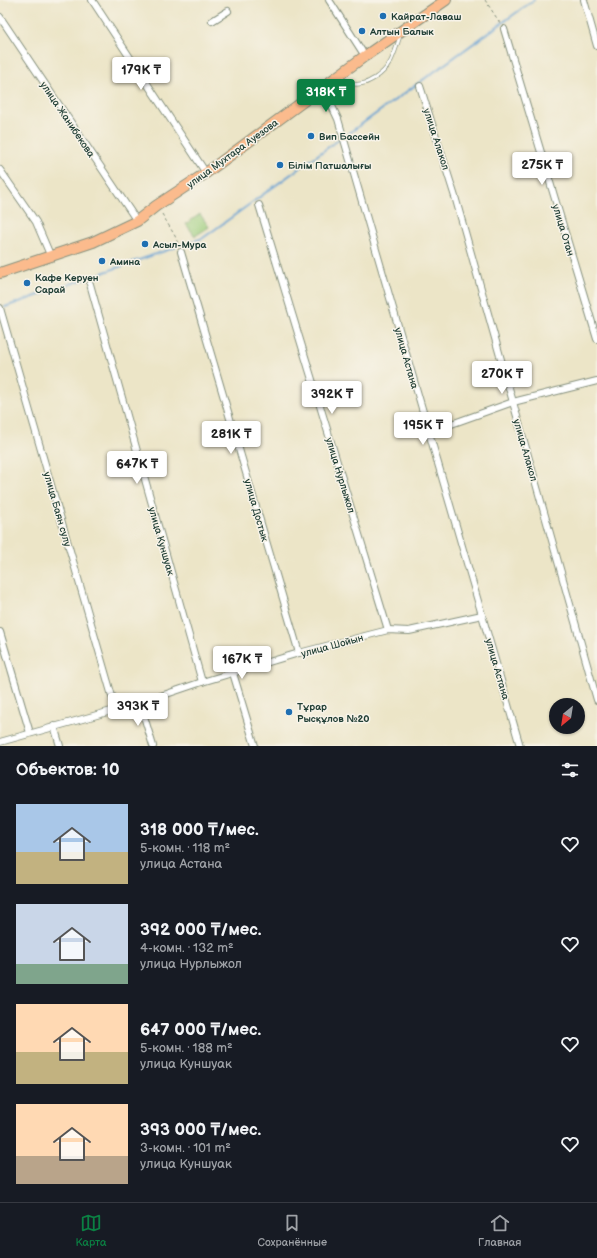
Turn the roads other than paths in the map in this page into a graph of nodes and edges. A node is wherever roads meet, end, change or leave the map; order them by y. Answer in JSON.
{"nodes":[{"id":1,"x":92,"y":0,"type":"edge"},
{"id":2,"x":329,"y":0,"type":"edge"},
{"id":3,"x":446,"y":0,"type":"edge"},
{"id":4,"x":584,"y":0,"type":"edge"},
{"id":5,"x":434,"y":4,"type":"edge"},
{"id":6,"x":228,"y":11,"type":"dead end"},
{"id":7,"x":0,"y":17,"type":"edge"},
{"id":8,"x":212,"y":21,"type":"dead end"},
{"id":9,"x":504,"y":29,"type":"dead end"},
{"id":10,"x":402,"y":30,"type":"junction"},
{"id":11,"x":597,"y":46,"type":"edge"},
{"id":12,"x":366,"y":56,"type":"junction"},
{"id":13,"x":337,"y":77,"type":"junction"},
{"id":14,"x":420,"y":86,"type":"dead end"},
{"id":15,"x":323,"y":87,"type":"junction"},
{"id":16,"x":0,"y":170,"type":"edge"},
{"id":17,"x":206,"y":173,"type":"junction"},
{"id":18,"x":259,"y":205,"type":"dead end"},
{"id":19,"x":137,"y":221,"type":"junction"},
{"id":20,"x":181,"y":252,"type":"road end"},
{"id":21,"x":51,"y":257,"type":"junction"},
{"id":22,"x":0,"y":274,"type":"edge"},
{"id":23,"x":90,"y":284,"type":"dead end"},
{"id":24,"x":0,"y":308,"type":"edge"},
{"id":25,"x":597,"y":339,"type":"edge"},
{"id":26,"x":597,"y":381,"type":"edge"},
{"id":27,"x":513,"y":402,"type":"junction"},
{"id":28,"x":429,"y":432,"type":"junction"},
{"id":29,"x":482,"y":615,"type":"junction"},
{"id":30,"x":388,"y":630,"type":"junction"},
{"id":31,"x":0,"y":632,"type":"edge"},
{"id":32,"x":299,"y":653,"type":"junction"},
{"id":33,"x":233,"y":673,"type":"junction"},
{"id":34,"x":202,"y":682,"type":"junction"},
{"id":35,"x":597,"y":700,"type":"edge"},
{"id":36,"x":140,"y":703,"type":"junction"},
{"id":37,"x":116,"y":710,"type":"junction"},
{"id":38,"x":54,"y":726,"type":"junction"},
{"id":39,"x":30,"y":733,"type":"junction"},
{"id":40,"x":0,"y":742,"type":"edge"},
{"id":41,"x":60,"y":746,"type":"edge"},
{"id":42,"x":152,"y":746,"type":"edge"},
{"id":43,"x":254,"y":746,"type":"edge"},
{"id":44,"x":520,"y":746,"type":"edge"}],
"edges":[{"from":1,"to":17,"type":"street"},
{"from":2,"to":12,"type":"street"},
{"from":3,"to":5,"type":"main road","name":"улица Мухтара Ауезова"},
{"from":4,"to":11,"type":"street"},
{"from":5,"to":10,"type":"main road","name":"улица Мухтара Ауезова"},
{"from":6,"to":8,"type":"street"},
{"from":7,"to":19,"type":"street","name":"улица Жанибекова"},
{"from":9,"to":25,"type":"street","name":"улица Отан"},
{"from":10,"to":12,"type":"main road","name":"улица Мухтара Ауезова"},
{"from":10,"to":13,"type":"lane"},
{"from":12,"to":13,"type":"main road","name":"улица Мухтара Ауезова"},
{"from":13,"to":15,"type":"main road","name":"улица Мухтара Ауезова"},
{"from":14,"to":27,"type":"street","name":"улица Алакол"},
{"from":15,"to":17,"type":"main road","name":"улица Мухтара Ауезова"},
{"from":15,"to":28,"type":"street","name":"улица Астана"},
{"from":16,"to":21,"type":"street"},
{"from":17,"to":19,"type":"main road","name":"улица Мухтара Ауезова"},
{"from":18,"to":30,"type":"street","name":"улица Нурлыжол"},
{"from":19,"to":21,"type":"main road","name":"улица Мухтара Ауезова"},
{"from":20,"to":32,"type":"street","name":"улица Достык"},
{"from":21,"to":22,"type":"main road","name":"улица Мухтара Ауезова"},
{"from":23,"to":34,"type":"street","name":"улица Куншуак"},
{"from":24,"to":37,"type":"street","name":"улица Баян сулу"},
{"from":26,"to":27,"type":"street"},
{"from":27,"to":28,"type":"street"},
{"from":27,"to":35,"type":"street","name":"улица Алакол"},
{"from":28,"to":29,"type":"street","name":"улица Астана"},
{"from":29,"to":30,"type":"street","name":"улица Шойын"},
{"from":29,"to":44,"type":"street","name":"улица Астана"},
{"from":30,"to":32,"type":"street","name":"улица Шойын"},
{"from":31,"to":39,"type":"street"},
{"from":32,"to":33,"type":"street","name":"улица Шойын"},
{"from":33,"to":34,"type":"street","name":"улица Шойын"},
{"from":33,"to":43,"type":"street"},
{"from":34,"to":36,"type":"street","name":"улица Шойын"},
{"from":36,"to":37,"type":"street","name":"улица Шойын"},
{"from":36,"to":42,"type":"street"},
{"from":37,"to":38,"type":"street","name":"улица Шойын"},
{"from":38,"to":39,"type":"street","name":"улица Шойын"},
{"from":38,"to":41,"type":"street"},
{"from":39,"to":40,"type":"street","name":"улица Шойын"}]}
